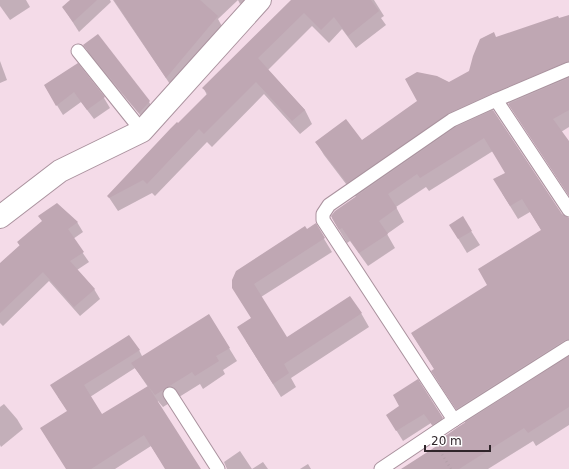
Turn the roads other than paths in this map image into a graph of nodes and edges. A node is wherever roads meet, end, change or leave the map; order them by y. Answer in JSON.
{"nodes":[{"id":1,"x":260,"y":0,"type":"edge"},
{"id":2,"x":78,"y":51,"type":"dead end"},
{"id":3,"x":569,"y":69,"type":"edge"},
{"id":4,"x":496,"y":100,"type":"junction"},
{"id":5,"x":142,"y":131,"type":"junction"},
{"id":6,"x":569,"y":210,"type":"edge"},
{"id":7,"x":0,"y":217,"type":"edge"},
{"id":8,"x":569,"y":347,"type":"edge"},
{"id":9,"x":170,"y":394,"type":"dead end"},
{"id":10,"x":454,"y":420,"type":"junction"},
{"id":11,"x":218,"y":469,"type":"edge"},
{"id":12,"x":382,"y":469,"type":"edge"}],
"edges":[{"from":1,"to":5,"type":"street"},
{"from":2,"to":5,"type":"lane"},
{"from":3,"to":4,"type":"lane"},
{"from":4,"to":6,"type":"lane"},
{"from":4,"to":10,"type":"lane"},
{"from":5,"to":7,"type":"street"},
{"from":8,"to":10,"type":"lane"},
{"from":9,"to":11,"type":"lane"},
{"from":10,"to":12,"type":"lane"}]}
